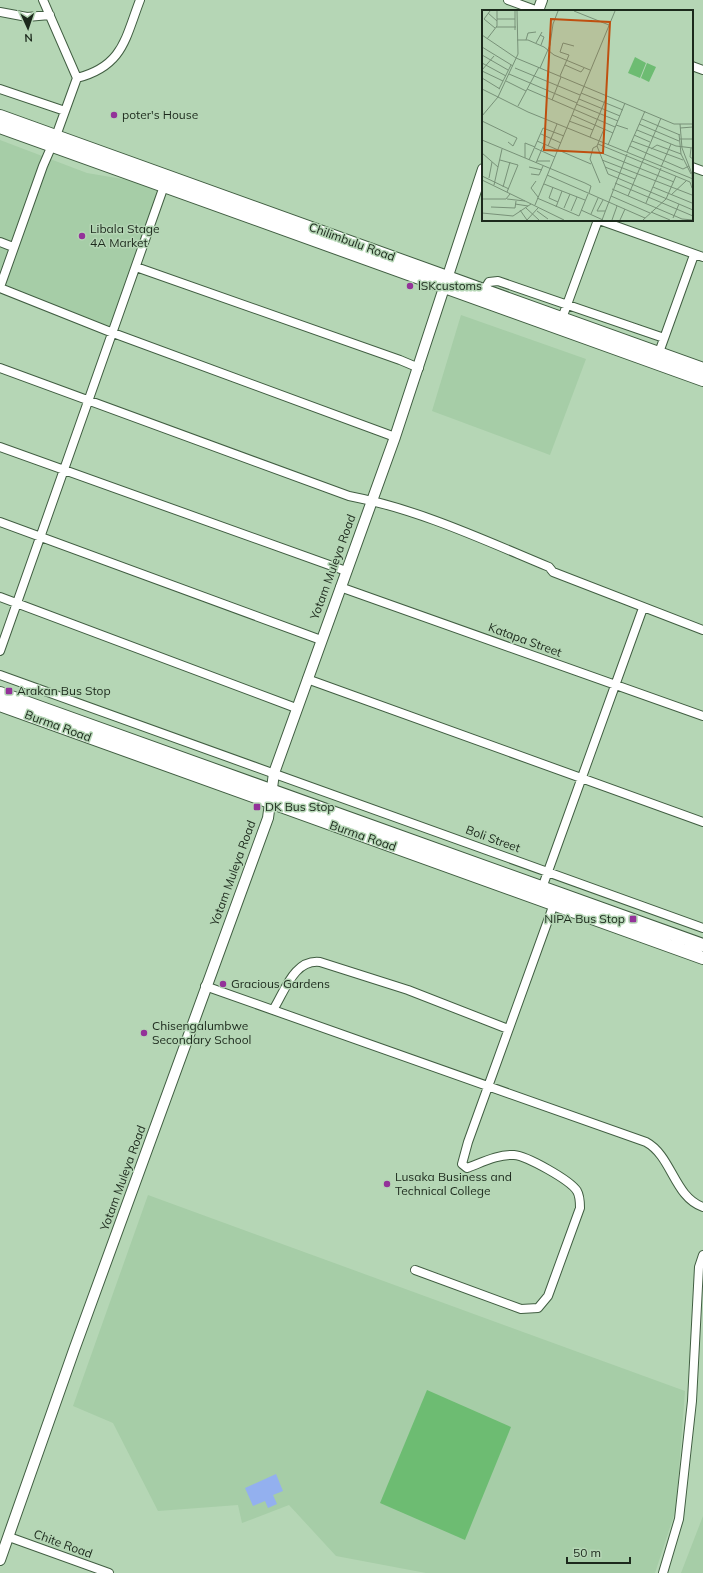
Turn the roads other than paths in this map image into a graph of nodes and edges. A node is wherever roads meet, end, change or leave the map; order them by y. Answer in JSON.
{"nodes":[{"id":1,"x":43,"y":0,"type":"edge"},
{"id":2,"x":140,"y":0,"type":"edge"},
{"id":3,"x":508,"y":0,"type":"edge"},
{"id":4,"x":542,"y":0,"type":"edge"},
{"id":5,"x":535,"y":10,"type":"edge"},
{"id":6,"x":538,"y":10,"type":"edge"},
{"id":7,"x":0,"y":12,"type":"edge"},
{"id":8,"x":50,"y":15,"type":"junction"},
{"id":9,"x":693,"y":66,"type":"edge"},
{"id":10,"x":703,"y":70,"type":"edge"},
{"id":11,"x":77,"y":78,"type":"junction"},
{"id":12,"x":0,"y":89,"type":"edge"},
{"id":13,"x":65,"y":111,"type":"junction"},
{"id":14,"x":0,"y":116,"type":"edge"},
{"id":15,"x":0,"y":127,"type":"edge"},
{"id":16,"x":54,"y":141,"type":"junction"},
{"id":17,"x":693,"y":166,"type":"edge"},
{"id":18,"x":703,"y":171,"type":"edge"},
{"id":19,"x":482,"y":176,"type":"edge"},
{"id":20,"x":164,"y":186,"type":"junction"},
{"id":21,"x":598,"y":221,"type":"edge"},
{"id":22,"x":601,"y":221,"type":"edge"},
{"id":23,"x":0,"y":242,"type":"edge"},
{"id":24,"x":13,"y":247,"type":"junction"},
{"id":25,"x":694,"y":255,"type":"junction"},
{"id":26,"x":703,"y":257,"type":"edge"},
{"id":27,"x":136,"y":268,"type":"junction"},
{"id":28,"x":447,"y":282,"type":"junction"},
{"id":29,"x":0,"y":287,"type":"edge"},
{"id":30,"x":484,"y":290,"type":"junction"},
{"id":31,"x":568,"y":305,"type":"junction"},
{"id":32,"x":560,"y":323,"type":"junction"},
{"id":33,"x":113,"y":333,"type":"junction"},
{"id":34,"x":664,"y":338,"type":"junction"},
{"id":35,"x":657,"y":358,"type":"junction"},
{"id":36,"x":0,"y":368,"type":"edge"},
{"id":37,"x":419,"y":368,"type":"junction"},
{"id":38,"x":703,"y":368,"type":"edge"},
{"id":39,"x":703,"y":380,"type":"edge"},
{"id":40,"x":89,"y":401,"type":"junction"},
{"id":41,"x":395,"y":437,"type":"junction"},
{"id":42,"x":0,"y":447,"type":"edge"},
{"id":43,"x":65,"y":470,"type":"junction"},
{"id":44,"x":372,"y":500,"type":"junction"},
{"id":45,"x":0,"y":522,"type":"edge"},
{"id":46,"x":40,"y":536,"type":"junction"},
{"id":47,"x":346,"y":571,"type":"junction"},
{"id":48,"x":340,"y":587,"type":"junction"},
{"id":49,"x":0,"y":597,"type":"edge"},
{"id":50,"x":18,"y":603,"type":"junction"},
{"id":51,"x":643,"y":608,"type":"junction"},
{"id":52,"x":703,"y":630,"type":"edge"},
{"id":53,"x":321,"y":640,"type":"junction"},
{"id":54,"x":0,"y":651,"type":"edge"},
{"id":55,"x":0,"y":675,"type":"edge"},
{"id":56,"x":307,"y":679,"type":"junction"},
{"id":57,"x":615,"y":685,"type":"junction"},
{"id":58,"x":0,"y":693,"type":"edge"},
{"id":59,"x":0,"y":705,"type":"edge"},
{"id":60,"x":296,"y":708,"type":"junction"},
{"id":61,"x":703,"y":716,"type":"edge"},
{"id":62,"x":274,"y":773,"type":"junction"},
{"id":63,"x":582,"y":778,"type":"junction"},
{"id":64,"x":270,"y":791,"type":"junction"},
{"id":65,"x":271,"y":804,"type":"junction"},
{"id":66,"x":703,"y":822,"type":"edge"},
{"id":67,"x":548,"y":872,"type":"junction"},
{"id":68,"x":542,"y":888,"type":"junction"},
{"id":69,"x":556,"y":899,"type":"junction"},
{"id":70,"x":703,"y":928,"type":"edge"},
{"id":71,"x":703,"y":945,"type":"edge"},
{"id":72,"x":703,"y":958,"type":"edge"},
{"id":73,"x":205,"y":986,"type":"junction"},
{"id":74,"x":274,"y":1010,"type":"junction"},
{"id":75,"x":508,"y":1029,"type":"junction"},
{"id":76,"x":488,"y":1086,"type":"junction"},
{"id":77,"x":703,"y":1207,"type":"edge"},
{"id":78,"x":703,"y":1255,"type":"edge"},
{"id":79,"x":415,"y":1270,"type":"dead end"},
{"id":80,"x":9,"y":1537,"type":"junction"},
{"id":81,"x":0,"y":1560,"type":"edge"},
{"id":82,"x":109,"y":1573,"type":"edge"},
{"id":83,"x":663,"y":1573,"type":"edge"}],
"edges":[{"from":1,"to":8,"type":"street"},
{"from":2,"to":11,"type":"street"},
{"from":3,"to":5,"type":"street"},
{"from":4,"to":6,"type":"street"},
{"from":7,"to":8,"type":"street"},
{"from":8,"to":11,"type":"street"},
{"from":9,"to":10,"type":"street"},
{"from":11,"to":13,"type":"street"},
{"from":12,"to":13,"type":"street"},
{"from":13,"to":16,"type":"street"},
{"from":14,"to":16,"type":"main road","name":"Chilimbulu Road"},
{"from":15,"to":16,"type":"main road","name":"Chilimbulu Road"},
{"from":16,"to":20,"type":"main road","name":"Chilimbulu Road"},
{"from":16,"to":24,"type":"street"},
{"from":16,"to":28,"type":"main road","name":"Chilimbulu Road"},
{"from":17,"to":18,"type":"street"},
{"from":19,"to":28,"type":"street","name":"Yotam Muleya Road"},
{"from":20,"to":27,"type":"street"},
{"from":20,"to":28,"type":"main road","name":"Chilimbulu Road"},
{"from":21,"to":31,"type":"street"},
{"from":22,"to":25,"type":"street"},
{"from":23,"to":24,"type":"street"},
{"from":24,"to":29,"type":"street"},
{"from":25,"to":26,"type":"street"},
{"from":25,"to":34,"type":"street"},
{"from":27,"to":33,"type":"street"},
{"from":27,"to":37,"type":"street"},
{"from":28,"to":30,"type":"main road","name":"Chilimbulu Road"},
{"from":28,"to":32,"type":"main road","name":"Chilimbulu Road"},
{"from":28,"to":37,"type":"street","name":"Yotam Muleya Road"},
{"from":29,"to":33,"type":"street"},
{"from":30,"to":31,"type":"street"},
{"from":30,"to":32,"type":"main road","name":"Chilimbulu Road"},
{"from":31,"to":32,"type":"street"},
{"from":31,"to":34,"type":"street"},
{"from":32,"to":35,"type":"main road","name":"Chilimbulu Road"},
{"from":33,"to":40,"type":"street"},
{"from":33,"to":41,"type":"street"},
{"from":34,"to":35,"type":"street"},
{"from":35,"to":38,"type":"main road","name":"Chilimbulu Road"},
{"from":35,"to":39,"type":"main road","name":"Chilimbulu Road"},
{"from":36,"to":40,"type":"street"},
{"from":37,"to":41,"type":"street","name":"Yotam Muleya Road"},
{"from":40,"to":43,"type":"street"},
{"from":40,"to":44,"type":"street"},
{"from":41,"to":44,"type":"street","name":"Yotam Muleya Road"},
{"from":42,"to":43,"type":"street"},
{"from":43,"to":46,"type":"street"},
{"from":43,"to":47,"type":"street"},
{"from":44,"to":47,"type":"street","name":"Yotam Muleya Road"},
{"from":44,"to":51,"type":"street"},
{"from":45,"to":46,"type":"street"},
{"from":46,"to":50,"type":"street"},
{"from":46,"to":53,"type":"street"},
{"from":47,"to":48,"type":"street","name":"Yotam Muleya Road"},
{"from":48,"to":53,"type":"street","name":"Yotam Muleya Road"},
{"from":48,"to":57,"type":"street","name":"Katapa Street"},
{"from":49,"to":50,"type":"street"},
{"from":50,"to":54,"type":"street"},
{"from":50,"to":60,"type":"street"},
{"from":51,"to":52,"type":"street"},
{"from":51,"to":57,"type":"street"},
{"from":53,"to":56,"type":"street","name":"Yotam Muleya Road"},
{"from":55,"to":62,"type":"street","name":"Boli Street"},
{"from":56,"to":60,"type":"street","name":"Yotam Muleya Road"},
{"from":56,"to":63,"type":"street"},
{"from":57,"to":61,"type":"street","name":"Katapa Street"},
{"from":57,"to":63,"type":"street"},
{"from":58,"to":64,"type":"main road","name":"Burma Road"},
{"from":59,"to":65,"type":"main road","name":"Burma Road"},
{"from":60,"to":62,"type":"street","name":"Yotam Muleya Road"},
{"from":62,"to":64,"type":"street","name":"Yotam Muleya Road"},
{"from":62,"to":67,"type":"street","name":"Boli Street"},
{"from":63,"to":66,"type":"street"},
{"from":63,"to":67,"type":"street"},
{"from":64,"to":65,"type":"street","name":"Yotam Muleya Road"},
{"from":64,"to":68,"type":"main road","name":"Burma Road"},
{"from":65,"to":69,"type":"main road","name":"Burma Road"},
{"from":65,"to":73,"type":"street","name":"Yotam Muleya Road"},
{"from":67,"to":68,"type":"street"},
{"from":67,"to":70,"type":"street","name":"Boli Street"},
{"from":68,"to":69,"type":"main road","name":"Burma Road"},
{"from":69,"to":71,"type":"main road","name":"Burma Road"},
{"from":69,"to":72,"type":"main road","name":"Burma Road"},
{"from":69,"to":75,"type":"street"},
{"from":73,"to":74,"type":"street"},
{"from":73,"to":80,"type":"street","name":"Yotam Muleya Road"},
{"from":74,"to":75,"type":"street"},
{"from":74,"to":76,"type":"street"},
{"from":75,"to":76,"type":"street"},
{"from":76,"to":77,"type":"street"},
{"from":76,"to":79,"type":"street"},
{"from":78,"to":83,"type":"street"},
{"from":80,"to":81,"type":"street","name":"Yotam Muleya Road"},
{"from":80,"to":82,"type":"street","name":"Chite Road"}]}
